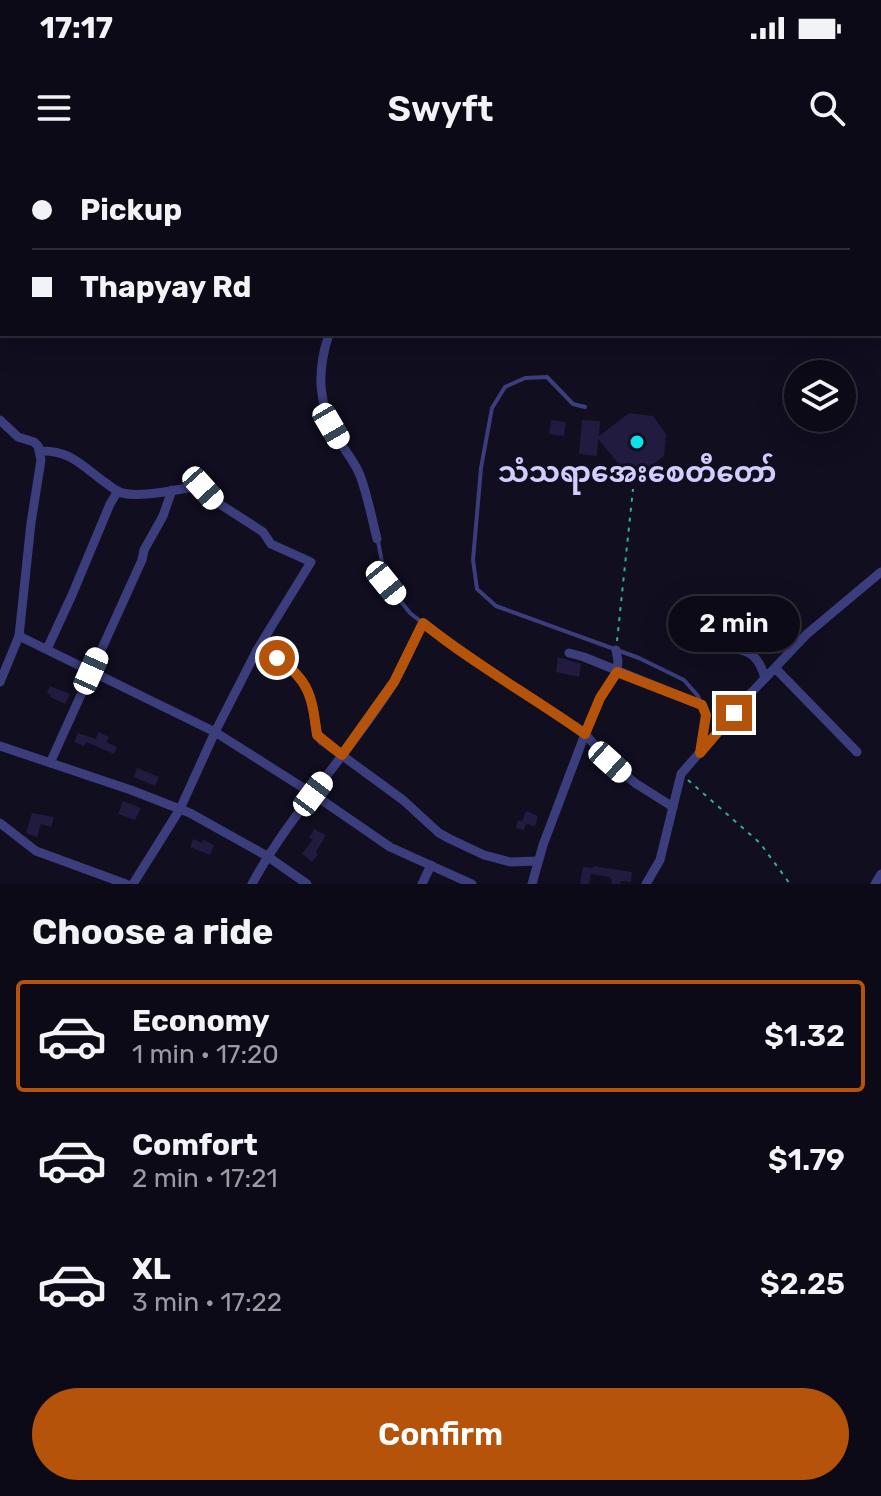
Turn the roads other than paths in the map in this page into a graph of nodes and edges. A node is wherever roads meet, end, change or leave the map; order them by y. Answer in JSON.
{"nodes":[{"id":1,"x":328,"y":336,"type":"edge"},
{"id":2,"x":585,"y":407,"type":"dead end"},
{"id":3,"x":0,"y":420,"type":"edge"},
{"id":4,"x":40,"y":451,"type":"junction"},
{"id":5,"x":172,"y":490,"type":"junction"},
{"id":6,"x":118,"y":491,"type":"junction"},
{"id":7,"x":377,"y":539,"type":"joint"},
{"id":8,"x":881,"y":572,"type":"edge"},
{"id":9,"x":423,"y":623,"type":"junction"},
{"id":10,"x":19,"y":636,"type":"junction"},
{"id":11,"x":721,"y":638,"type":"dead end"},
{"id":12,"x":47,"y":649,"type":"junction"},
{"id":13,"x":257,"y":650,"type":"junction"},
{"id":14,"x":616,"y":650,"type":"junction"},
{"id":15,"x":569,"y":653,"type":"dead end"},
{"id":16,"x":775,"y":668,"type":"junction"},
{"id":17,"x":91,"y":671,"type":"junction"},
{"id":18,"x":617,"y":672,"type":"junction"},
{"id":19,"x":765,"y":678,"type":"junction"},
{"id":20,"x":0,"y":682,"type":"edge"},
{"id":21,"x":702,"y":705,"type":"junction"},
{"id":22,"x":215,"y":732,"type":"junction"},
{"id":23,"x":585,"y":734,"type":"junction"},
{"id":24,"x":0,"y":746,"type":"edge"},
{"id":25,"x":857,"y":752,"type":"dead end"},
{"id":26,"x":700,"y":753,"type":"junction"},
{"id":27,"x":342,"y":755,"type":"junction"},
{"id":28,"x":50,"y":763,"type":"junction"},
{"id":29,"x":313,"y":794,"type":"junction"},
{"id":30,"x":673,"y":807,"type":"junction"},
{"id":31,"x":180,"y":809,"type":"junction"},
{"id":32,"x":0,"y":823,"type":"edge"},
{"id":33,"x":267,"y":856,"type":"junction"},
{"id":34,"x":538,"y":861,"type":"junction"},
{"id":35,"x":431,"y":865,"type":"junction"},
{"id":36,"x":881,"y":874,"type":"edge"},
{"id":37,"x":126,"y":884,"type":"edge"},
{"id":38,"x":133,"y":884,"type":"edge"},
{"id":39,"x":252,"y":884,"type":"edge"},
{"id":40,"x":307,"y":884,"type":"edge"},
{"id":41,"x":422,"y":884,"type":"edge"},
{"id":42,"x":472,"y":884,"type":"edge"},
{"id":43,"x":532,"y":884,"type":"edge"},
{"id":44,"x":646,"y":884,"type":"edge"},
{"id":45,"x":875,"y":884,"type":"edge"}],
"edges":[{"from":1,"to":7,"type":"street"},
{"from":2,"to":14,"type":"lane"},
{"from":3,"to":4,"type":"street"},
{"from":4,"to":6,"type":"street"},
{"from":4,"to":10,"type":"street"},
{"from":5,"to":6,"type":"street"},
{"from":5,"to":13,"type":"street"},
{"from":5,"to":17,"type":"street"},
{"from":6,"to":12,"type":"street"},
{"from":7,"to":9,"type":"lane"},
{"from":8,"to":16,"type":"street"},
{"from":9,"to":23,"type":"lane"},
{"from":9,"to":27,"type":"street"},
{"from":10,"to":12,"type":"street"},
{"from":10,"to":20,"type":"street"},
{"from":11,"to":19,"type":"street"},
{"from":12,"to":17,"type":"street"},
{"from":13,"to":22,"type":"street"},
{"from":13,"to":27,"type":"street"},
{"from":14,"to":18,"type":"street"},
{"from":14,"to":21,"type":"lane"},
{"from":15,"to":18,"type":"street"},
{"from":16,"to":19,"type":"street"},
{"from":16,"to":25,"type":"street"},
{"from":17,"to":22,"type":"street"},
{"from":17,"to":28,"type":"street"},
{"from":18,"to":21,"type":"street"},
{"from":18,"to":23,"type":"street"},
{"from":19,"to":26,"type":"street"},
{"from":21,"to":26,"type":"lane"},
{"from":22,"to":29,"type":"street"},
{"from":22,"to":31,"type":"street"},
{"from":23,"to":30,"type":"street"},
{"from":23,"to":34,"type":"street"},
{"from":24,"to":28,"type":"street"},
{"from":26,"to":30,"type":"street"},
{"from":27,"to":29,"type":"street"},
{"from":27,"to":34,"type":"street"},
{"from":28,"to":31,"type":"street"},
{"from":29,"to":33,"type":"street"},
{"from":29,"to":35,"type":"street"},
{"from":30,"to":44,"type":"street"},
{"from":31,"to":33,"type":"street"},
{"from":31,"to":38,"type":"street"},
{"from":32,"to":37,"type":"street"},
{"from":33,"to":39,"type":"street"},
{"from":33,"to":40,"type":"street"},
{"from":34,"to":43,"type":"street"},
{"from":35,"to":41,"type":"street"},
{"from":35,"to":42,"type":"street"},
{"from":36,"to":45,"type":"street"}]}
